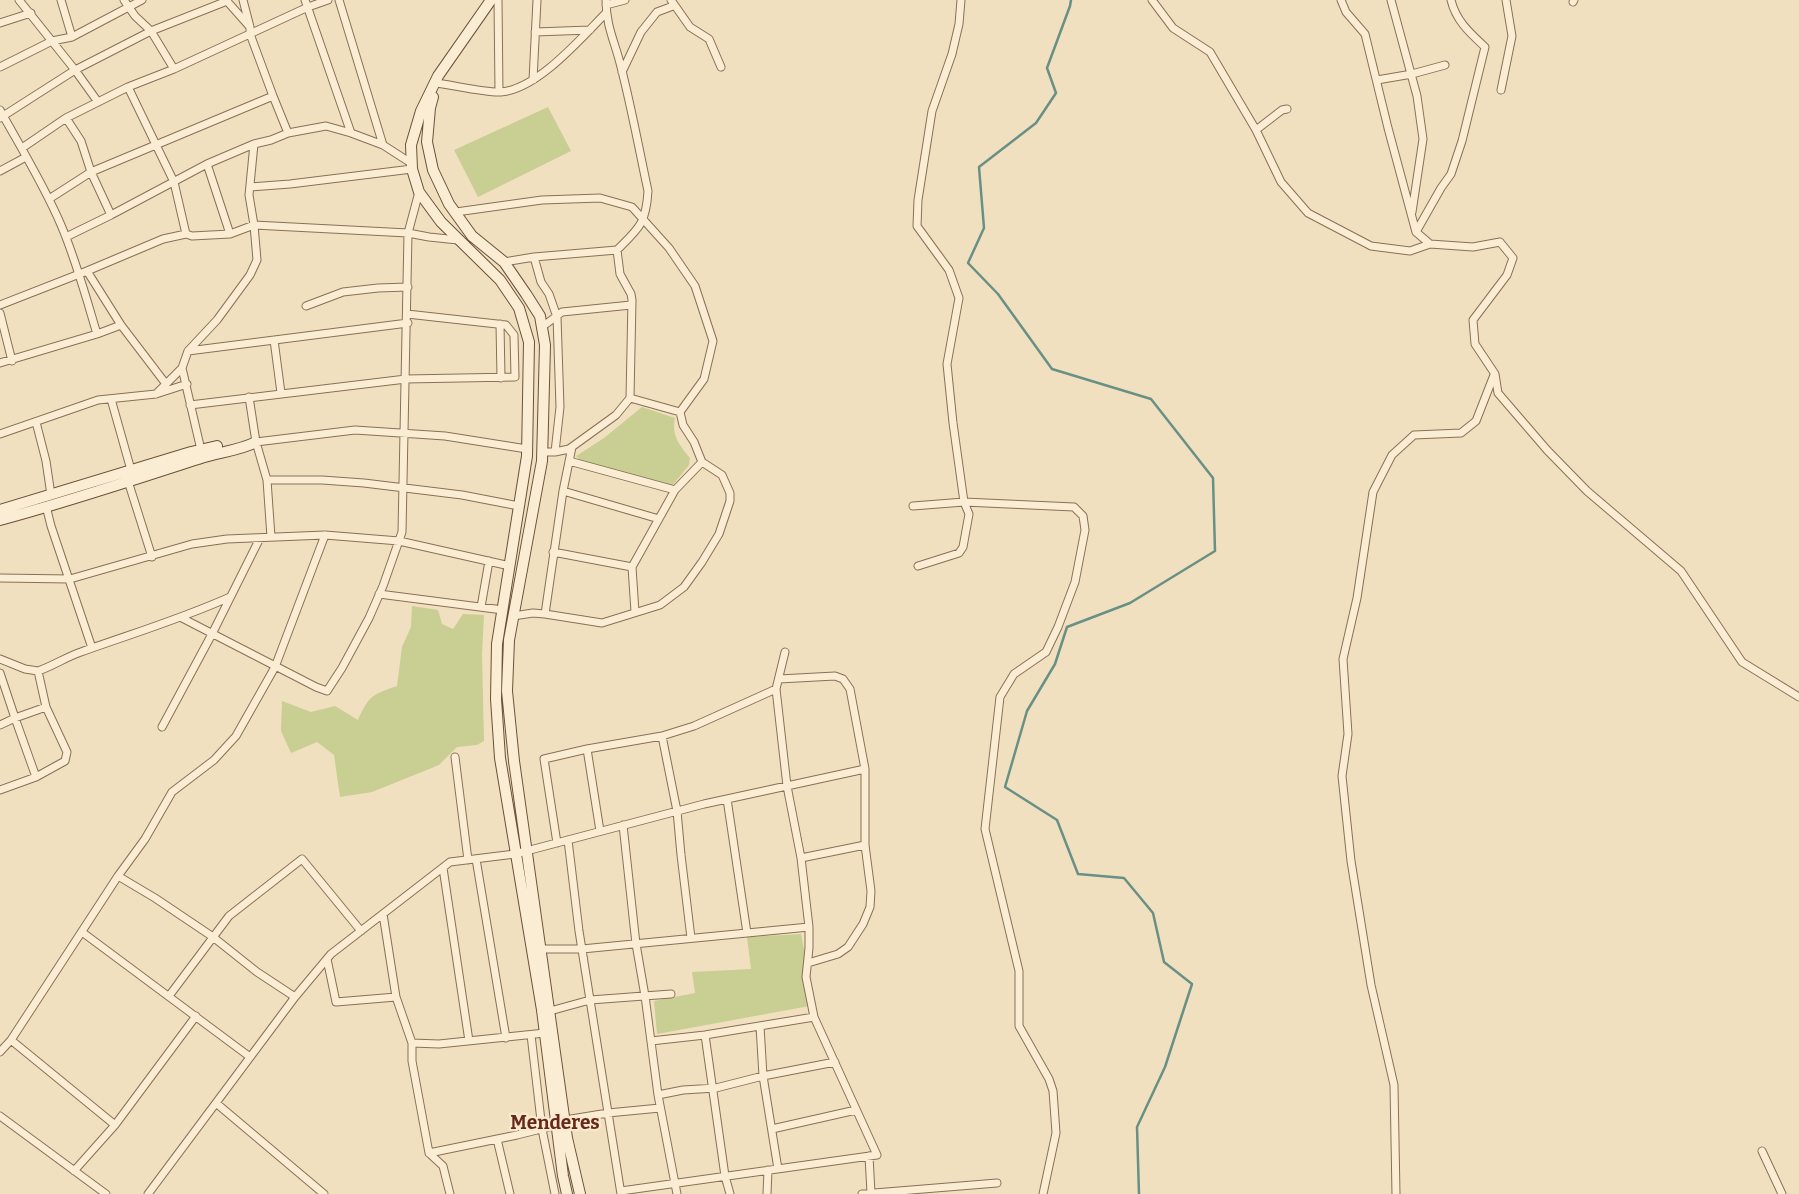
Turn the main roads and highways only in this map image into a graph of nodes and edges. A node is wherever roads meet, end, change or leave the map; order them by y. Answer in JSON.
{"nodes":[{"id":1,"x":491,"y":0,"type":"edge"},
{"id":2,"x":437,"y":79,"type":"junction"},
{"id":3,"x":0,"y":510,"type":"edge"},
{"id":4,"x":0,"y":520,"type":"edge"},
{"id":5,"x":561,"y":1122,"type":"junction"},
{"id":6,"x":568,"y":1194,"type":"edge"},
{"id":7,"x":580,"y":1194,"type":"edge"}],
"edges":[{"from":1,"to":2,"type":"main road"},
{"from":2,"to":5,"type":"main road"},
{"from":2,"to":5,"type":"main road"},
{"from":3,"to":4,"type":"main road"},
{"from":5,"to":6,"type":"main road"},
{"from":5,"to":7,"type":"main road"}]}
